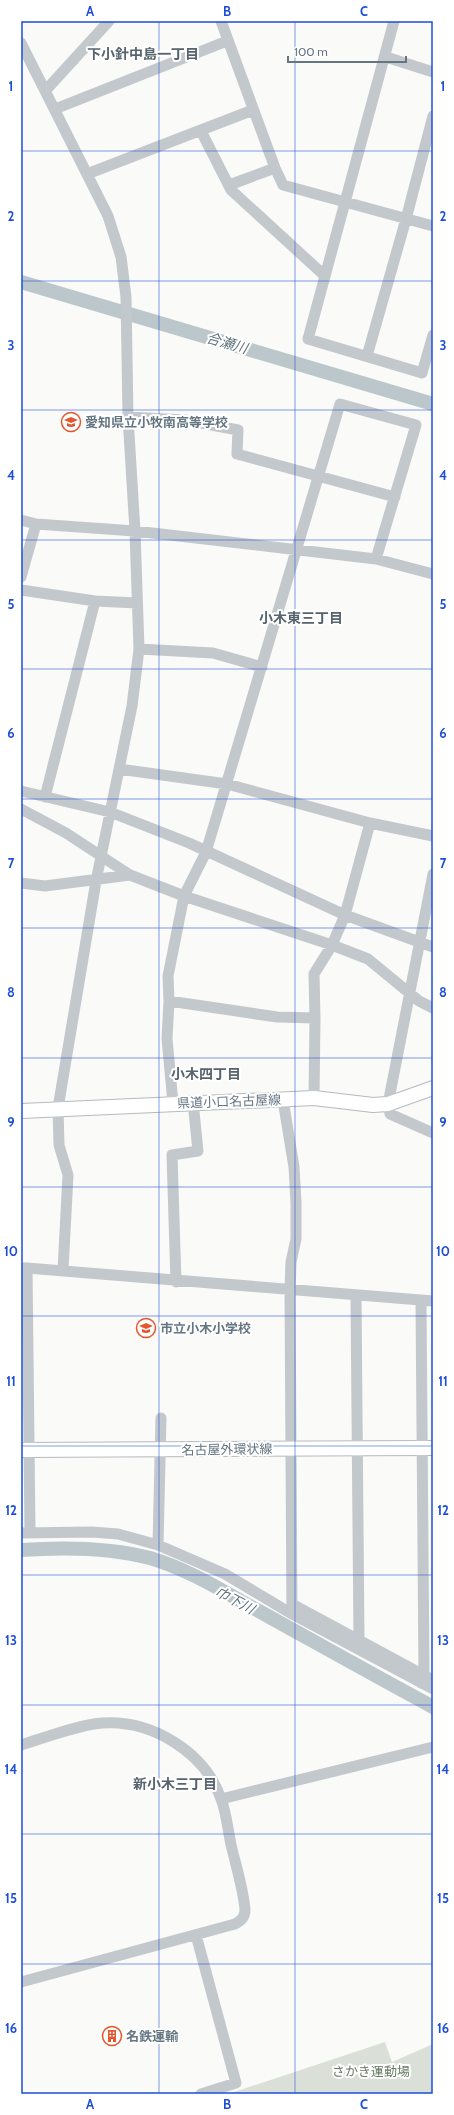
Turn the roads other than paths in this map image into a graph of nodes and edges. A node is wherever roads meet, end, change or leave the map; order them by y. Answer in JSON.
{"nodes":[{"id":1,"x":110,"y":21,"type":"edge"},
{"id":2,"x":221,"y":21,"type":"edge"},
{"id":3,"x":394,"y":21,"type":"edge"},
{"id":4,"x":227,"y":41,"type":"junction"},
{"id":5,"x":21,"y":43,"type":"edge"},
{"id":6,"x":386,"y":57,"type":"junction"},
{"id":7,"x":433,"y":72,"type":"edge"},
{"id":8,"x":46,"y":90,"type":"junction"},
{"id":9,"x":55,"y":109,"type":"junction"},
{"id":10,"x":253,"y":110,"type":"junction"},
{"id":11,"x":433,"y":116,"type":"edge"},
{"id":12,"x":201,"y":131,"type":"junction"},
{"id":13,"x":275,"y":168,"type":"junction"},
{"id":14,"x":87,"y":174,"type":"junction"},
{"id":15,"x":230,"y":185,"type":"junction"},
{"id":16,"x":346,"y":202,"type":"junction"},
{"id":17,"x":406,"y":219,"type":"junction"},
{"id":18,"x":433,"y":226,"type":"edge"},
{"id":19,"x":325,"y":276,"type":"junction"},
{"id":20,"x":433,"y":335,"type":"edge"},
{"id":21,"x":367,"y":356,"type":"junction"},
{"id":22,"x":128,"y":417,"type":"junction"},
{"id":23,"x":318,"y":476,"type":"junction"},
{"id":24,"x":395,"y":498,"type":"junction"},
{"id":25,"x":21,"y":520,"type":"edge"},
{"id":26,"x":36,"y":524,"type":"junction"},
{"id":27,"x":135,"y":531,"type":"junction"},
{"id":28,"x":297,"y":549,"type":"junction"},
{"id":29,"x":376,"y":559,"type":"junction"},
{"id":30,"x":433,"y":574,"type":"edge"},
{"id":31,"x":21,"y":577,"type":"edge"},
{"id":32,"x":21,"y":590,"type":"edge"},
{"id":33,"x":95,"y":601,"type":"junction"},
{"id":34,"x":137,"y":603,"type":"junction"},
{"id":35,"x":139,"y":649,"type":"junction"},
{"id":36,"x":262,"y":667,"type":"junction"},
{"id":37,"x":119,"y":768,"type":"junction"},
{"id":38,"x":227,"y":784,"type":"junction"},
{"id":39,"x":21,"y":791,"type":"edge"},
{"id":40,"x":45,"y":797,"type":"junction"},
{"id":41,"x":21,"y":809,"type":"edge"},
{"id":42,"x":110,"y":812,"type":"junction"},
{"id":43,"x":370,"y":824,"type":"junction"},
{"id":44,"x":433,"y":836,"type":"edge"},
{"id":45,"x":206,"y":852,"type":"junction"},
{"id":46,"x":102,"y":856,"type":"junction"},
{"id":47,"x":433,"y":874,"type":"edge"},
{"id":48,"x":130,"y":875,"type":"junction"},
{"id":49,"x":96,"y":881,"type":"junction"},
{"id":50,"x":21,"y":883,"type":"edge"},
{"id":51,"x":184,"y":896,"type":"junction"},
{"id":52,"x":345,"y":915,"type":"junction"},
{"id":53,"x":420,"y":942,"type":"junction"},
{"id":54,"x":332,"y":945,"type":"junction"},
{"id":55,"x":433,"y":946,"type":"edge"},
{"id":56,"x":410,"y":995,"type":"junction"},
{"id":57,"x":169,"y":1001,"type":"junction"},
{"id":58,"x":433,"y":1008,"type":"edge"},
{"id":59,"x":314,"y":1018,"type":"junction"},
{"id":60,"x":433,"y":1088,"type":"edge"},
{"id":61,"x":314,"y":1098,"type":"junction"},
{"id":62,"x":283,"y":1100,"type":"junction"},
{"id":63,"x":193,"y":1102,"type":"junction"},
{"id":64,"x":173,"y":1103,"type":"junction"},
{"id":65,"x":388,"y":1104,"type":"junction"},
{"id":66,"x":58,"y":1108,"type":"junction"},
{"id":67,"x":21,"y":1111,"type":"edge"},
{"id":68,"x":433,"y":1133,"type":"edge"},
{"id":69,"x":24,"y":1268,"type":"edge"},
{"id":70,"x":63,"y":1270,"type":"junction"},
{"id":71,"x":176,"y":1282,"type":"junction"},
{"id":72,"x":290,"y":1291,"type":"junction"},
{"id":73,"x":356,"y":1297,"type":"junction"},
{"id":74,"x":421,"y":1300,"type":"junction"},
{"id":75,"x":433,"y":1302,"type":"edge"},
{"id":76,"x":161,"y":1418,"type":"dead end"},
{"id":77,"x":292,"y":1448,"type":"junction"},
{"id":78,"x":358,"y":1448,"type":"junction"},
{"id":79,"x":428,"y":1448,"type":"edge"},
{"id":80,"x":25,"y":1450,"type":"edge"},
{"id":81,"x":161,"y":1450,"type":"junction"},
{"id":82,"x":26,"y":1532,"type":"edge"},
{"id":83,"x":158,"y":1545,"type":"junction"},
{"id":84,"x":292,"y":1609,"type":"junction"},
{"id":85,"x":359,"y":1639,"type":"junction"},
{"id":86,"x":426,"y":1679,"type":"edge"},
{"id":87,"x":433,"y":1689,"type":"edge"},
{"id":88,"x":21,"y":1745,"type":"edge"},
{"id":89,"x":433,"y":1747,"type":"edge"},
{"id":90,"x":221,"y":1799,"type":"junction"},
{"id":91,"x":196,"y":1935,"type":"junction"},
{"id":92,"x":21,"y":1982,"type":"edge"},
{"id":93,"x":201,"y":2094,"type":"edge"}],
"edges":[{"from":1,"to":8,"type":"street"},
{"from":2,"to":4,"type":"street"},
{"from":3,"to":6,"type":"street"},
{"from":4,"to":9,"type":"street"},
{"from":4,"to":10,"type":"street"},
{"from":5,"to":8,"type":"street"},
{"from":6,"to":7,"type":"street"},
{"from":6,"to":16,"type":"street"},
{"from":8,"to":9,"type":"street"},
{"from":9,"to":14,"type":"street"},
{"from":10,"to":12,"type":"street"},
{"from":10,"to":13,"type":"street"},
{"from":11,"to":17,"type":"street"},
{"from":12,"to":14,"type":"street"},
{"from":12,"to":15,"type":"street"},
{"from":13,"to":15,"type":"street"},
{"from":13,"to":16,"type":"street"},
{"from":14,"to":22,"type":"street"},
{"from":15,"to":19,"type":"street"},
{"from":16,"to":17,"type":"street"},
{"from":16,"to":19,"type":"street"},
{"from":17,"to":18,"type":"street"},
{"from":17,"to":21,"type":"street"},
{"from":19,"to":21,"type":"street"},
{"from":20,"to":21,"type":"street"},
{"from":22,"to":23,"type":"street"},
{"from":22,"to":27,"type":"street"},
{"from":23,"to":24,"type":"street"},
{"from":23,"to":24,"type":"street"},
{"from":23,"to":28,"type":"street"},
{"from":24,"to":29,"type":"street"},
{"from":25,"to":26,"type":"street"},
{"from":26,"to":27,"type":"street"},
{"from":26,"to":31,"type":"street"},
{"from":27,"to":28,"type":"street"},
{"from":27,"to":34,"type":"street"},
{"from":28,"to":29,"type":"street"},
{"from":28,"to":36,"type":"street"},
{"from":29,"to":30,"type":"street"},
{"from":32,"to":33,"type":"street"},
{"from":33,"to":34,"type":"street"},
{"from":33,"to":40,"type":"street"},
{"from":34,"to":35,"type":"street"},
{"from":35,"to":36,"type":"street"},
{"from":35,"to":37,"type":"street"},
{"from":36,"to":38,"type":"street"},
{"from":37,"to":38,"type":"street"},
{"from":37,"to":42,"type":"street"},
{"from":38,"to":43,"type":"street"},
{"from":38,"to":45,"type":"street"},
{"from":39,"to":40,"type":"street"},
{"from":40,"to":42,"type":"street"},
{"from":41,"to":46,"type":"street"},
{"from":42,"to":45,"type":"street"},
{"from":42,"to":46,"type":"street"},
{"from":43,"to":44,"type":"street"},
{"from":43,"to":52,"type":"street"},
{"from":45,"to":51,"type":"street"},
{"from":45,"to":52,"type":"street"},
{"from":46,"to":48,"type":"street"},
{"from":46,"to":49,"type":"street"},
{"from":47,"to":53,"type":"street"},
{"from":48,"to":49,"type":"street"},
{"from":48,"to":51,"type":"street"},
{"from":49,"to":50,"type":"street"},
{"from":49,"to":66,"type":"street"},
{"from":51,"to":54,"type":"street"},
{"from":51,"to":57,"type":"street"},
{"from":52,"to":53,"type":"street"},
{"from":52,"to":54,"type":"street"},
{"from":53,"to":55,"type":"street"},
{"from":53,"to":56,"type":"street"},
{"from":54,"to":56,"type":"street"},
{"from":54,"to":59,"type":"street"},
{"from":56,"to":58,"type":"street"},
{"from":56,"to":65,"type":"street"},
{"from":57,"to":59,"type":"street"},
{"from":57,"to":64,"type":"street"},
{"from":59,"to":61,"type":"street"},
{"from":60,"to":65,"type":"main road","name":"県道小口名古屋線"},
{"from":61,"to":62,"type":"main road","name":"県道小口名古屋線"},
{"from":61,"to":65,"type":"main road","name":"県道小口名古屋線"},
{"from":62,"to":63,"type":"main road","name":"県道小口名古屋線"},
{"from":62,"to":72,"type":"street"},
{"from":63,"to":64,"type":"main road","name":"県道小口名古屋線"},
{"from":63,"to":71,"type":"street"},
{"from":64,"to":66,"type":"main road","name":"県道小口名古屋線"},
{"from":65,"to":68,"type":"street"},
{"from":66,"to":67,"type":"main road","name":"県道小口名古屋線"},
{"from":66,"to":70,"type":"street"},
{"from":69,"to":70,"type":"street"},
{"from":69,"to":80,"type":"street"},
{"from":70,"to":71,"type":"street"},
{"from":71,"to":72,"type":"street"},
{"from":72,"to":73,"type":"street"},
{"from":72,"to":77,"type":"street"},
{"from":73,"to":74,"type":"street"},
{"from":73,"to":78,"type":"street"},
{"from":74,"to":75,"type":"street"},
{"from":74,"to":79,"type":"street"},
{"from":76,"to":81,"type":"street"},
{"from":77,"to":78,"type":"main road","name":"名古屋外環状線"},
{"from":77,"to":81,"type":"main road","name":"名古屋外環状線"},
{"from":77,"to":84,"type":"street"},
{"from":78,"to":79,"type":"main road","name":"名古屋外環状線"},
{"from":78,"to":85,"type":"street"},
{"from":79,"to":86,"type":"street"},
{"from":80,"to":81,"type":"main road","name":"名古屋外環状線"},
{"from":80,"to":82,"type":"street"},
{"from":81,"to":83,"type":"street"},
{"from":82,"to":83,"type":"street"},
{"from":83,"to":84,"type":"street"},
{"from":84,"to":85,"type":"street"},
{"from":84,"to":86,"type":"street"},
{"from":85,"to":86,"type":"street"},
{"from":86,"to":87,"type":"street"},
{"from":88,"to":90,"type":"street"},
{"from":89,"to":90,"type":"street"},
{"from":90,"to":91,"type":"street"},
{"from":91,"to":92,"type":"street"},
{"from":91,"to":93,"type":"street"}]}
